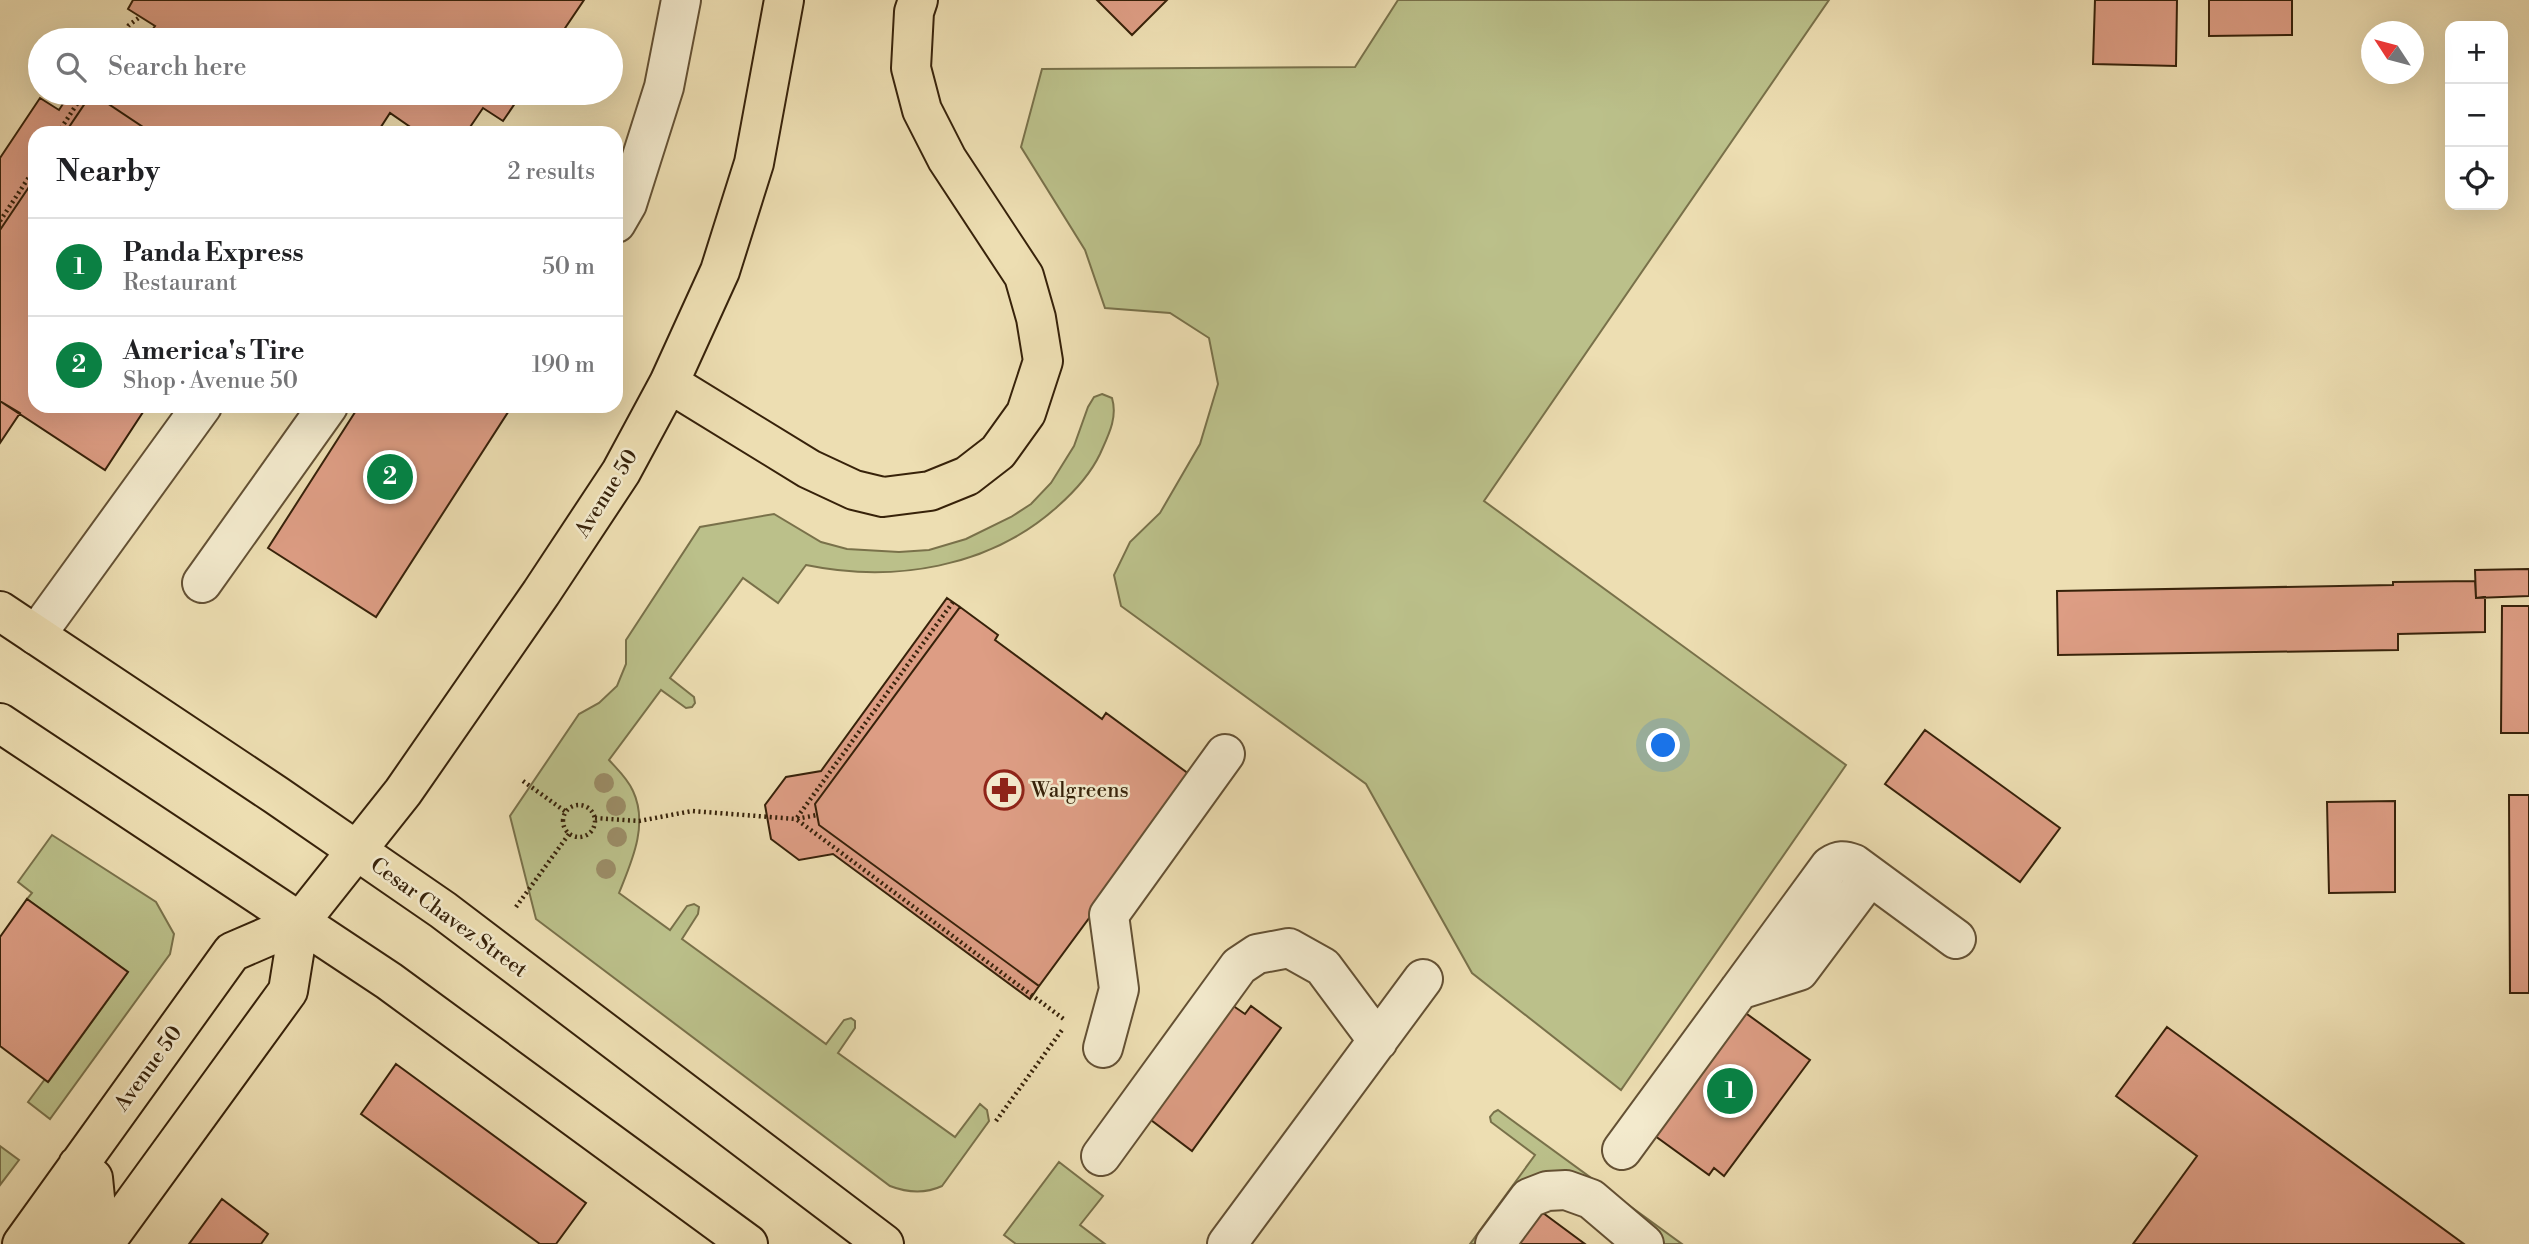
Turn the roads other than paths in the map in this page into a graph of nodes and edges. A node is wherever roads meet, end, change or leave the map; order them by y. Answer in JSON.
{"nodes":[{"id":1,"x":681,"y":0,"type":"edge"},
{"id":2,"x":784,"y":0,"type":"edge"},
{"id":3,"x":918,"y":0,"type":"edge"},
{"id":4,"x":623,"y":211,"type":"edge"},
{"id":5,"x":669,"y":383,"type":"junction"},
{"id":6,"x":197,"y":413,"type":"edge"},
{"id":7,"x":323,"y":413,"type":"edge"},
{"id":8,"x":202,"y":583,"type":"dead end"},
{"id":9,"x":0,"y":611,"type":"edge"},
{"id":10,"x":36,"y":635,"type":"junction"},
{"id":11,"x":0,"y":723,"type":"edge"},
{"id":12,"x":1225,"y":754,"type":"dead end"},
{"id":13,"x":357,"y":851,"type":"junction"},
{"id":14,"x":299,"y":923,"type":"junction"},
{"id":15,"x":1956,"y":939,"type":"dead end"},
{"id":16,"x":1423,"y":979,"type":"dead end"},
{"id":17,"x":1378,"y":1041,"type":"junction"},
{"id":18,"x":1103,"y":1048,"type":"dead end"},
{"id":19,"x":1622,"y":1150,"type":"dead end"},
{"id":20,"x":1101,"y":1156,"type":"dead end"},
{"id":21,"x":78,"y":1165,"type":"junction"},
{"id":22,"x":1627,"y":1237,"type":"edge"},
{"id":23,"x":22,"y":1244,"type":"edge"},
{"id":24,"x":62,"y":1244,"type":"edge"},
{"id":25,"x":104,"y":1244,"type":"edge"},
{"id":26,"x":748,"y":1244,"type":"edge"},
{"id":27,"x":884,"y":1244,"type":"edge"},
{"id":28,"x":1227,"y":1244,"type":"edge"},
{"id":29,"x":1495,"y":1244,"type":"edge"}],
"edges":[{"from":1,"to":4,"type":"lane"},
{"from":2,"to":5,"type":"main road","name":"Avenue 50"},
{"from":3,"to":5,"type":"main road"},
{"from":5,"to":13,"type":"main road","name":"Avenue 50"},
{"from":6,"to":10,"type":"lane"},
{"from":7,"to":8,"type":"lane"},
{"from":9,"to":10,"type":"main road","name":"Cesar Chavez Street"},
{"from":10,"to":13,"type":"main road","name":"Cesar Chavez Street"},
{"from":11,"to":14,"type":"main road"},
{"from":12,"to":18,"type":"lane"},
{"from":13,"to":14,"type":"main road","name":"Avenue 50"},
{"from":13,"to":27,"type":"main road","name":"Cesar Chavez Street"},
{"from":14,"to":21,"type":"main road","name":"Avenue 50"},
{"from":14,"to":25,"type":"main road","name":"Avenue 50"},
{"from":14,"to":26,"type":"main road"},
{"from":15,"to":19,"type":"lane"},
{"from":16,"to":17,"type":"lane"},
{"from":17,"to":20,"type":"lane"},
{"from":17,"to":28,"type":"lane"},
{"from":21,"to":23,"type":"main road","name":"Avenue 50"},
{"from":21,"to":24,"type":"main road"},
{"from":22,"to":29,"type":"lane"}]}
